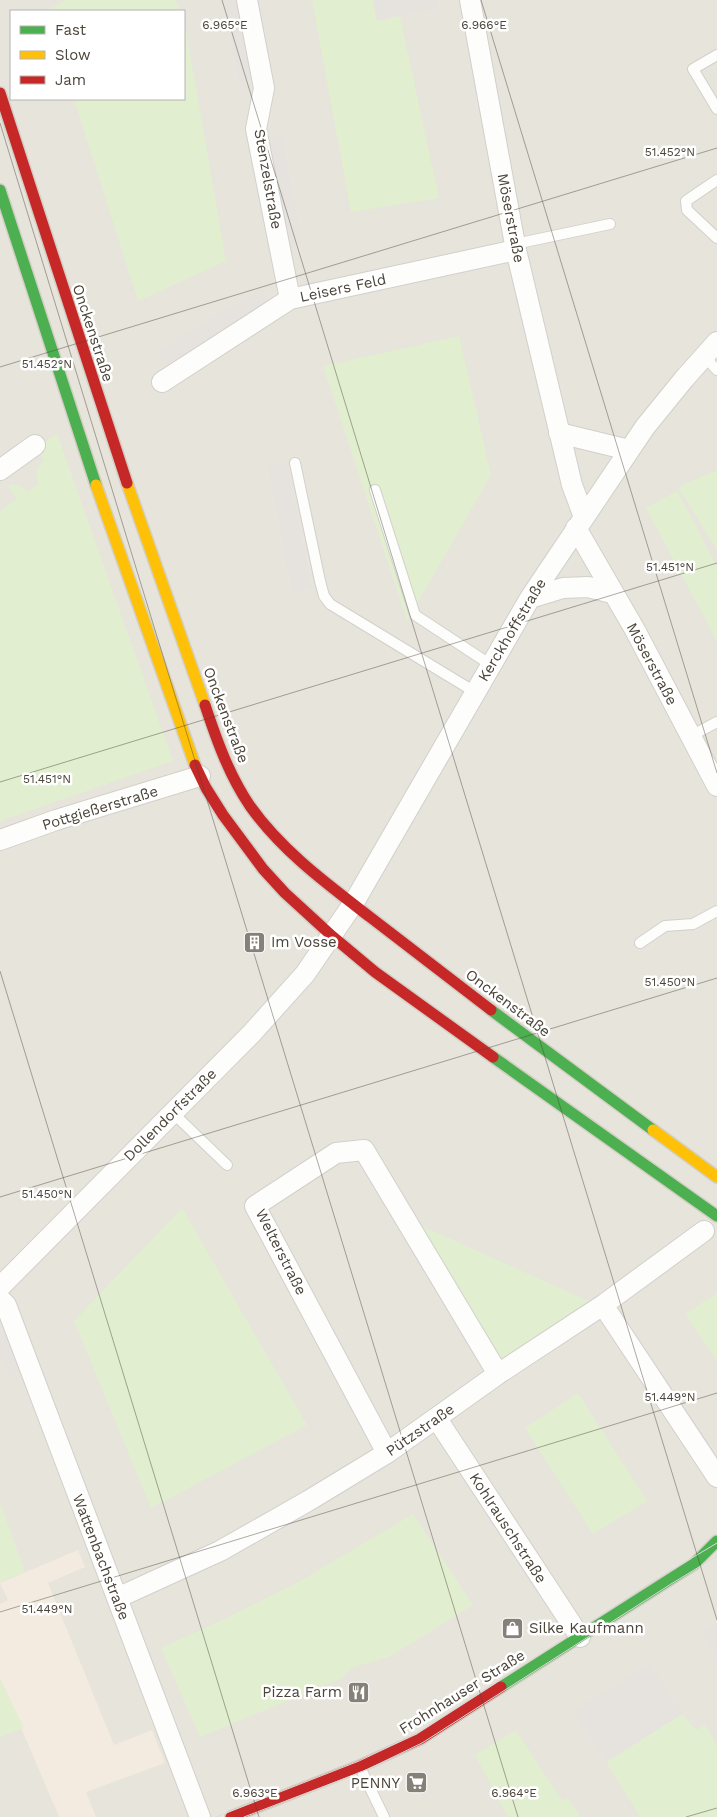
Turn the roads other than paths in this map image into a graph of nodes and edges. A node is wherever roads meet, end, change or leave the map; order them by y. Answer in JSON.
{"nodes":[{"id":1,"x":247,"y":0,"type":"edge"},
{"id":2,"x":470,"y":0,"type":"edge"},
{"id":3,"x":717,"y":55,"type":"edge"},
{"id":4,"x":0,"y":93,"type":"edge"},
{"id":5,"x":717,"y":109,"type":"edge"},
{"id":6,"x":717,"y":180,"type":"edge"},
{"id":7,"x":0,"y":190,"type":"edge"},
{"id":8,"x":610,"y":224,"type":"dead end"},
{"id":9,"x":717,"y":238,"type":"edge"},
{"id":10,"x":516,"y":247,"type":"junction"},
{"id":11,"x":290,"y":299,"type":"junction"},
{"id":12,"x":712,"y":356,"type":"edge"},
{"id":13,"x":162,"y":382,"type":"dead end"},
{"id":14,"x":559,"y":433,"type":"junction"},
{"id":15,"x":36,"y":445,"type":"dead end"},
{"id":16,"x":629,"y":450,"type":"junction"},
{"id":17,"x":295,"y":463,"type":"dead end"},
{"id":18,"x":0,"y":470,"type":"edge"},
{"id":19,"x":375,"y":490,"type":"dead end"},
{"id":20,"x":580,"y":523,"type":"junction"},
{"id":21,"x":612,"y":593,"type":"junction"},
{"id":22,"x":530,"y":598,"type":"junction"},
{"id":23,"x":490,"y":665,"type":"junction"},
{"id":24,"x":475,"y":692,"type":"junction"},
{"id":25,"x":717,"y":722,"type":"edge"},
{"id":26,"x":691,"y":736,"type":"junction"},
{"id":27,"x":200,"y":776,"type":"junction"},
{"id":28,"x":717,"y":786,"type":"edge"},
{"id":29,"x":0,"y":840,"type":"edge"},
{"id":30,"x":353,"y":904,"type":"junction"},
{"id":31,"x":717,"y":911,"type":"edge"},
{"id":32,"x":332,"y":936,"type":"junction"},
{"id":33,"x":640,"y":943,"type":"dead end"},
{"id":34,"x":173,"y":1114,"type":"junction"},
{"id":35,"x":227,"y":1165,"type":"dead end"},
{"id":36,"x":717,"y":1178,"type":"edge"},
{"id":37,"x":710,"y":1224,"type":"edge"},
{"id":38,"x":0,"y":1287,"type":"edge"},
{"id":39,"x":0,"y":1299,"type":"edge"},
{"id":40,"x":603,"y":1305,"type":"junction"},
{"id":41,"x":498,"y":1374,"type":"junction"},
{"id":42,"x":437,"y":1419,"type":"junction"},
{"id":43,"x":387,"y":1453,"type":"junction"},
{"id":44,"x":717,"y":1477,"type":"edge"},
{"id":45,"x":717,"y":1542,"type":"edge"},
{"id":46,"x":717,"y":1558,"type":"edge"},
{"id":47,"x":694,"y":1564,"type":"junction"},
{"id":48,"x":117,"y":1598,"type":"junction"},
{"id":49,"x":580,"y":1637,"type":"junction"},
{"id":50,"x":360,"y":1766,"type":"junction"},
{"id":51,"x":200,"y":1817,"type":"edge"},
{"id":52,"x":231,"y":1817,"type":"edge"},
{"id":53,"x":384,"y":1817,"type":"edge"}],
"edges":[{"from":1,"to":11,"type":"street","name":"Stenzelstraße"},
{"from":2,"to":10,"type":"street","name":"Möserstraße"},
{"from":3,"to":5,"type":"lane"},
{"from":4,"to":30,"type":"main road","name":"Onckenstraße"},
{"from":6,"to":9,"type":"lane"},
{"from":7,"to":27,"type":"main road"},
{"from":8,"to":10,"type":"lane"},
{"from":10,"to":11,"type":"street","name":"Leisers Feld"},
{"from":10,"to":14,"type":"street","name":"Möserstraße"},
{"from":11,"to":13,"type":"street","name":"Leisers Feld"},
{"from":12,"to":16,"type":"street","name":"Kerckhoffstraße"},
{"from":14,"to":16,"type":"street"},
{"from":14,"to":20,"type":"street","name":"Möserstraße"},
{"from":15,"to":18,"type":"street"},
{"from":16,"to":20,"type":"street","name":"Kerckhoffstraße"},
{"from":17,"to":24,"type":"lane"},
{"from":19,"to":23,"type":"lane"},
{"from":20,"to":21,"type":"street","name":"Möserstraße"},
{"from":20,"to":22,"type":"street","name":"Kerckhoffstraße"},
{"from":21,"to":22,"type":"street"},
{"from":21,"to":26,"type":"street","name":"Möserstraße"},
{"from":22,"to":23,"type":"street","name":"Kerckhoffstraße"},
{"from":23,"to":24,"type":"street","name":"Kerckhoffstraße"},
{"from":24,"to":30,"type":"street","name":"Kerckhoffstraße"},
{"from":25,"to":26,"type":"lane"},
{"from":26,"to":28,"type":"street","name":"Möserstraße"},
{"from":27,"to":29,"type":"street","name":"Pottgießerstraße"},
{"from":27,"to":32,"type":"main road"},
{"from":30,"to":32,"type":"street","name":"Kerckhoffstraße"},
{"from":30,"to":36,"type":"main road","name":"Onckenstraße"},
{"from":31,"to":33,"type":"lane"},
{"from":32,"to":34,"type":"street","name":"Dollendorfstraße"},
{"from":32,"to":37,"type":"main road"},
{"from":34,"to":35,"type":"lane"},
{"from":34,"to":38,"type":"street","name":"Dollendorfstraße"},
{"from":37,"to":40,"type":"street","name":"Pützstraße"},
{"from":39,"to":48,"type":"street","name":"Wattenbachstraße"},
{"from":40,"to":41,"type":"street","name":"Pützstraße"},
{"from":40,"to":44,"type":"street"},
{"from":41,"to":42,"type":"street","name":"Pützstraße"},
{"from":41,"to":43,"type":"street","name":"Welterstraße"},
{"from":42,"to":43,"type":"street","name":"Pützstraße"},
{"from":42,"to":49,"type":"street","name":"Kohlrauschstraße"},
{"from":43,"to":48,"type":"street","name":"Pützstraße"},
{"from":45,"to":47,"type":"main road","name":"Frohnhauser Straße"},
{"from":46,"to":47,"type":"main road","name":"Frohnhauser Straße"},
{"from":47,"to":49,"type":"main road","name":"Frohnhauser Straße"},
{"from":48,"to":51,"type":"street","name":"Wattenbachstraße"},
{"from":49,"to":50,"type":"main road","name":"Frohnhauser Straße"},
{"from":50,"to":52,"type":"main road","name":"Frohnhauser Straße"},
{"from":50,"to":53,"type":"lane"}]}
